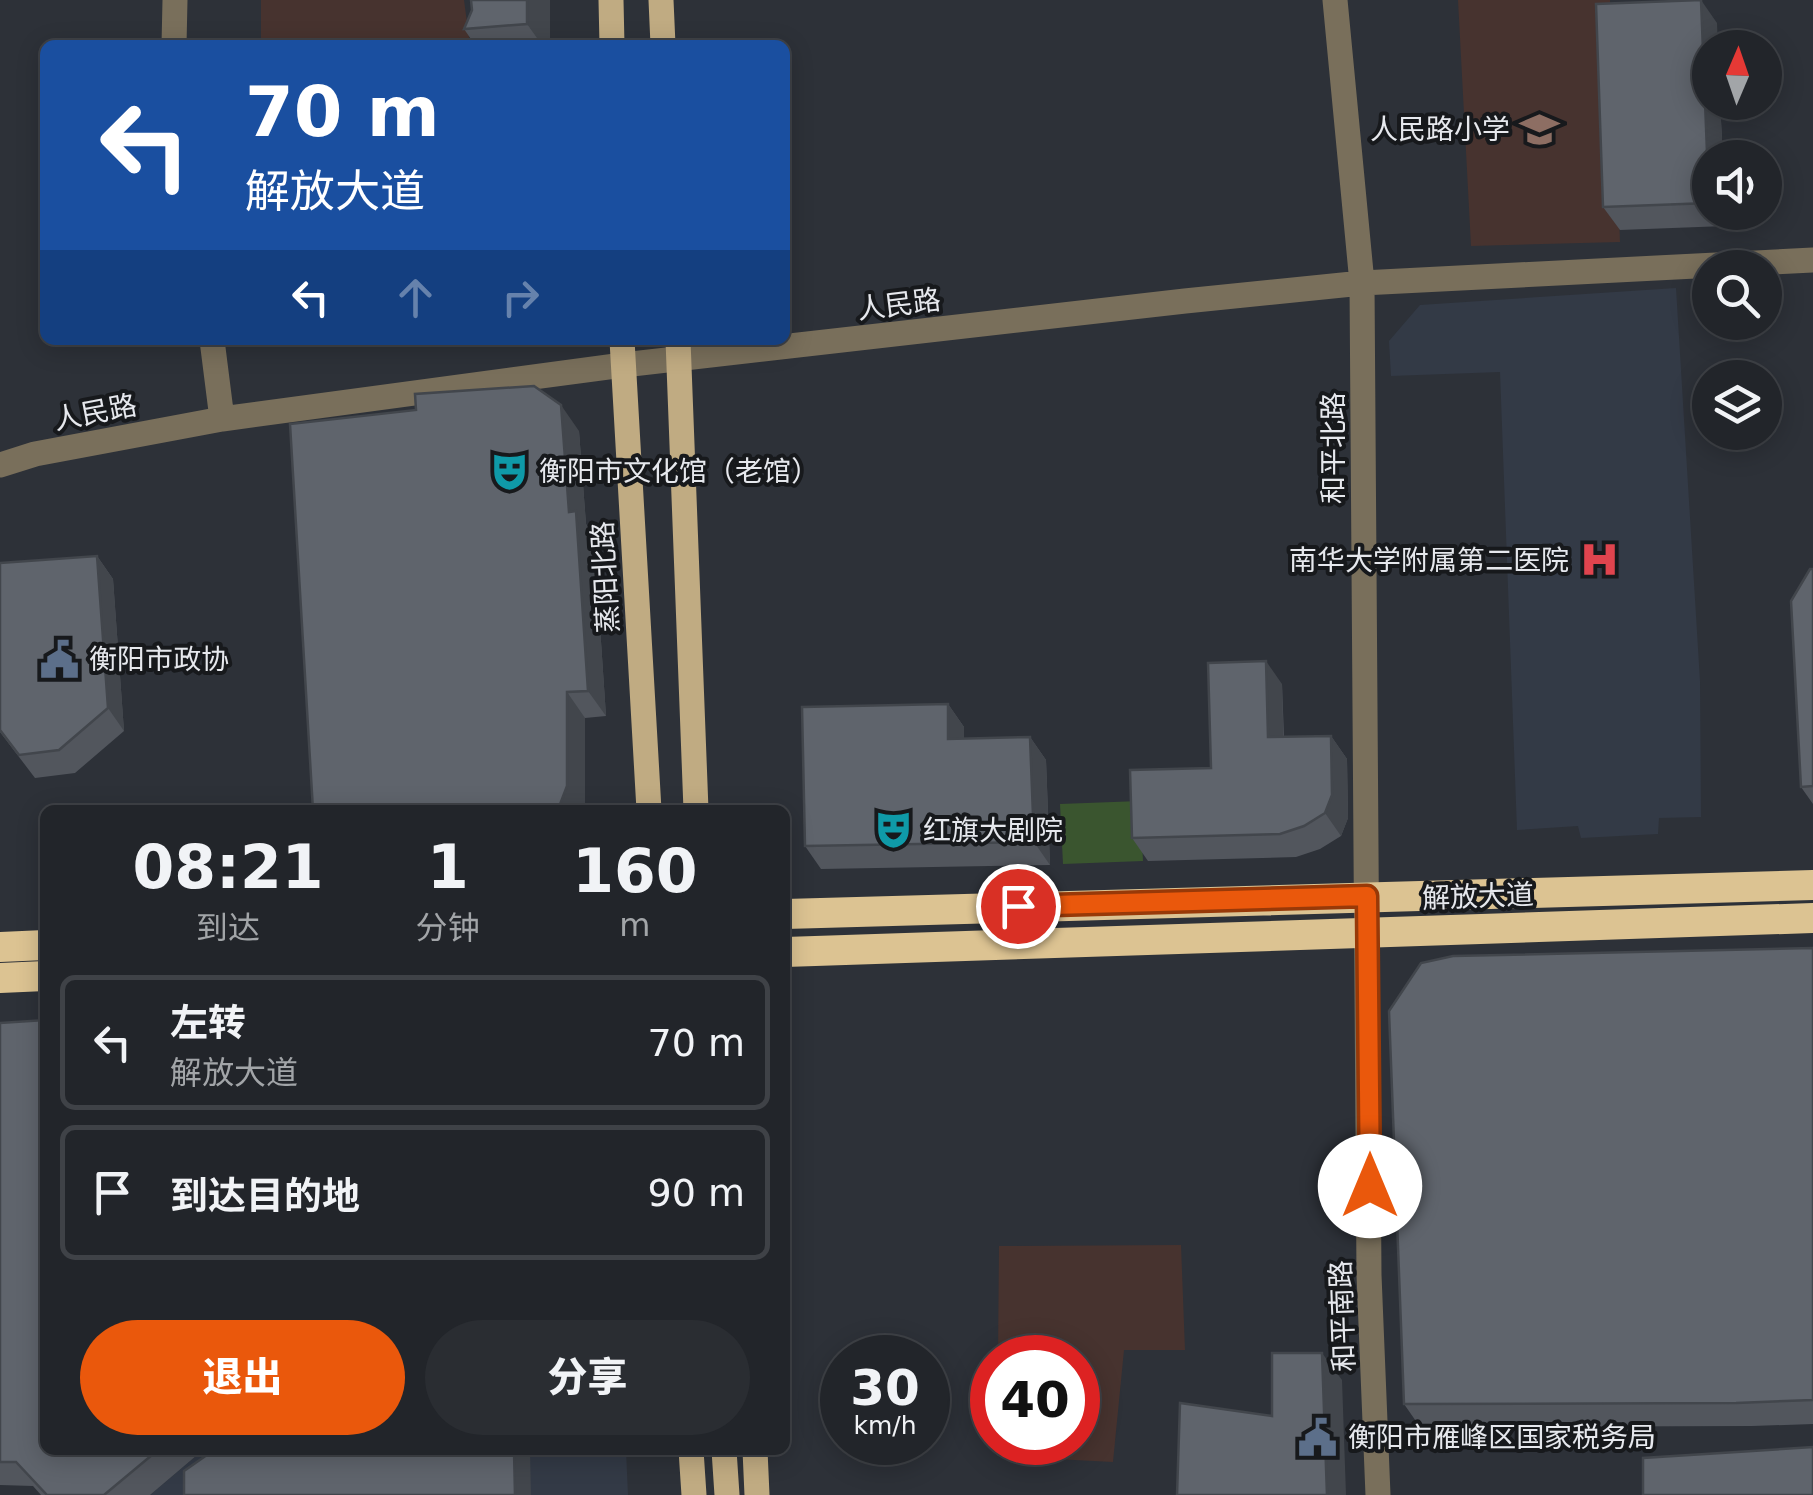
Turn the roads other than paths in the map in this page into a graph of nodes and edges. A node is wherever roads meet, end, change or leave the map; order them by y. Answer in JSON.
{"nodes":[{"id":1,"x":175,"y":0,"type":"edge"},
{"id":2,"x":610,"y":0,"type":"edge"},
{"id":3,"x":661,"y":0,"type":"edge"},
{"id":4,"x":1335,"y":0,"type":"edge"},
{"id":5,"x":174,"y":40,"type":"edge"},
{"id":6,"x":612,"y":40,"type":"edge"},
{"id":7,"x":663,"y":40,"type":"edge"},
{"id":8,"x":1813,"y":260,"type":"edge"},
{"id":9,"x":1362,"y":282,"type":"junction"},
{"id":10,"x":790,"y":339,"type":"edge"},
{"id":11,"x":213,"y":345,"type":"edge"},
{"id":12,"x":728,"y":345,"type":"edge"},
{"id":13,"x":678,"y":350,"type":"edge"},
{"id":14,"x":622,"y":353,"type":"edge"},
{"id":15,"x":222,"y":419,"type":"junction"},
{"id":16,"x":0,"y":465,"type":"edge"},
{"id":17,"x":648,"y":805,"type":"edge"},
{"id":18,"x":696,"y":805,"type":"edge"},
{"id":19,"x":1813,"y":885,"type":"edge"},
{"id":20,"x":1367,"y":896,"type":"junction"},
{"id":21,"x":790,"y":914,"type":"edge"},
{"id":22,"x":1813,"y":918,"type":"edge"},
{"id":23,"x":1368,"y":932,"type":"junction"},
{"id":24,"x":40,"y":945,"type":"edge"},
{"id":25,"x":0,"y":947,"type":"edge"},
{"id":26,"x":793,"y":955,"type":"edge"},
{"id":27,"x":40,"y":976,"type":"edge"},
{"id":28,"x":0,"y":978,"type":"edge"},
{"id":29,"x":690,"y":1455,"type":"edge"},
{"id":30,"x":724,"y":1455,"type":"edge"},
{"id":31,"x":754,"y":1455,"type":"edge"},
{"id":32,"x":694,"y":1495,"type":"edge"},
{"id":33,"x":726,"y":1495,"type":"edge"},
{"id":34,"x":757,"y":1495,"type":"edge"},
{"id":35,"x":1378,"y":1495,"type":"edge"}],
"edges":[{"from":1,"to":5,"type":"street"},
{"from":2,"to":6,"type":"main road"},
{"from":3,"to":7,"type":"main road"},
{"from":4,"to":9,"type":"street","name":"和平北路"},
{"from":8,"to":9,"type":"street","name":"人民路"},
{"from":9,"to":10,"type":"street","name":"人民路"},
{"from":9,"to":20,"type":"street","name":"和平北路"},
{"from":11,"to":15,"type":"street"},
{"from":12,"to":13,"type":"street","name":"人民路"},
{"from":13,"to":14,"type":"street","name":"人民路"},
{"from":13,"to":18,"type":"main road"},
{"from":14,"to":15,"type":"street","name":"人民路"},
{"from":14,"to":17,"type":"main road","name":"蒸阳北路"},
{"from":15,"to":16,"type":"street","name":"人民路"},
{"from":19,"to":20,"type":"highway","name":"解放大道"},
{"from":20,"to":21,"type":"highway","name":"解放大道"},
{"from":20,"to":23,"type":"street","name":"和平南路"},
{"from":22,"to":23,"type":"highway","name":"解放大道"},
{"from":23,"to":26,"type":"highway","name":"解放大道"},
{"from":23,"to":35,"type":"street","name":"和平南路"},
{"from":24,"to":25,"type":"highway"},
{"from":27,"to":28,"type":"highway"},
{"from":29,"to":32,"type":"main road"},
{"from":30,"to":33,"type":"main road"},
{"from":31,"to":34,"type":"main road"}]}
